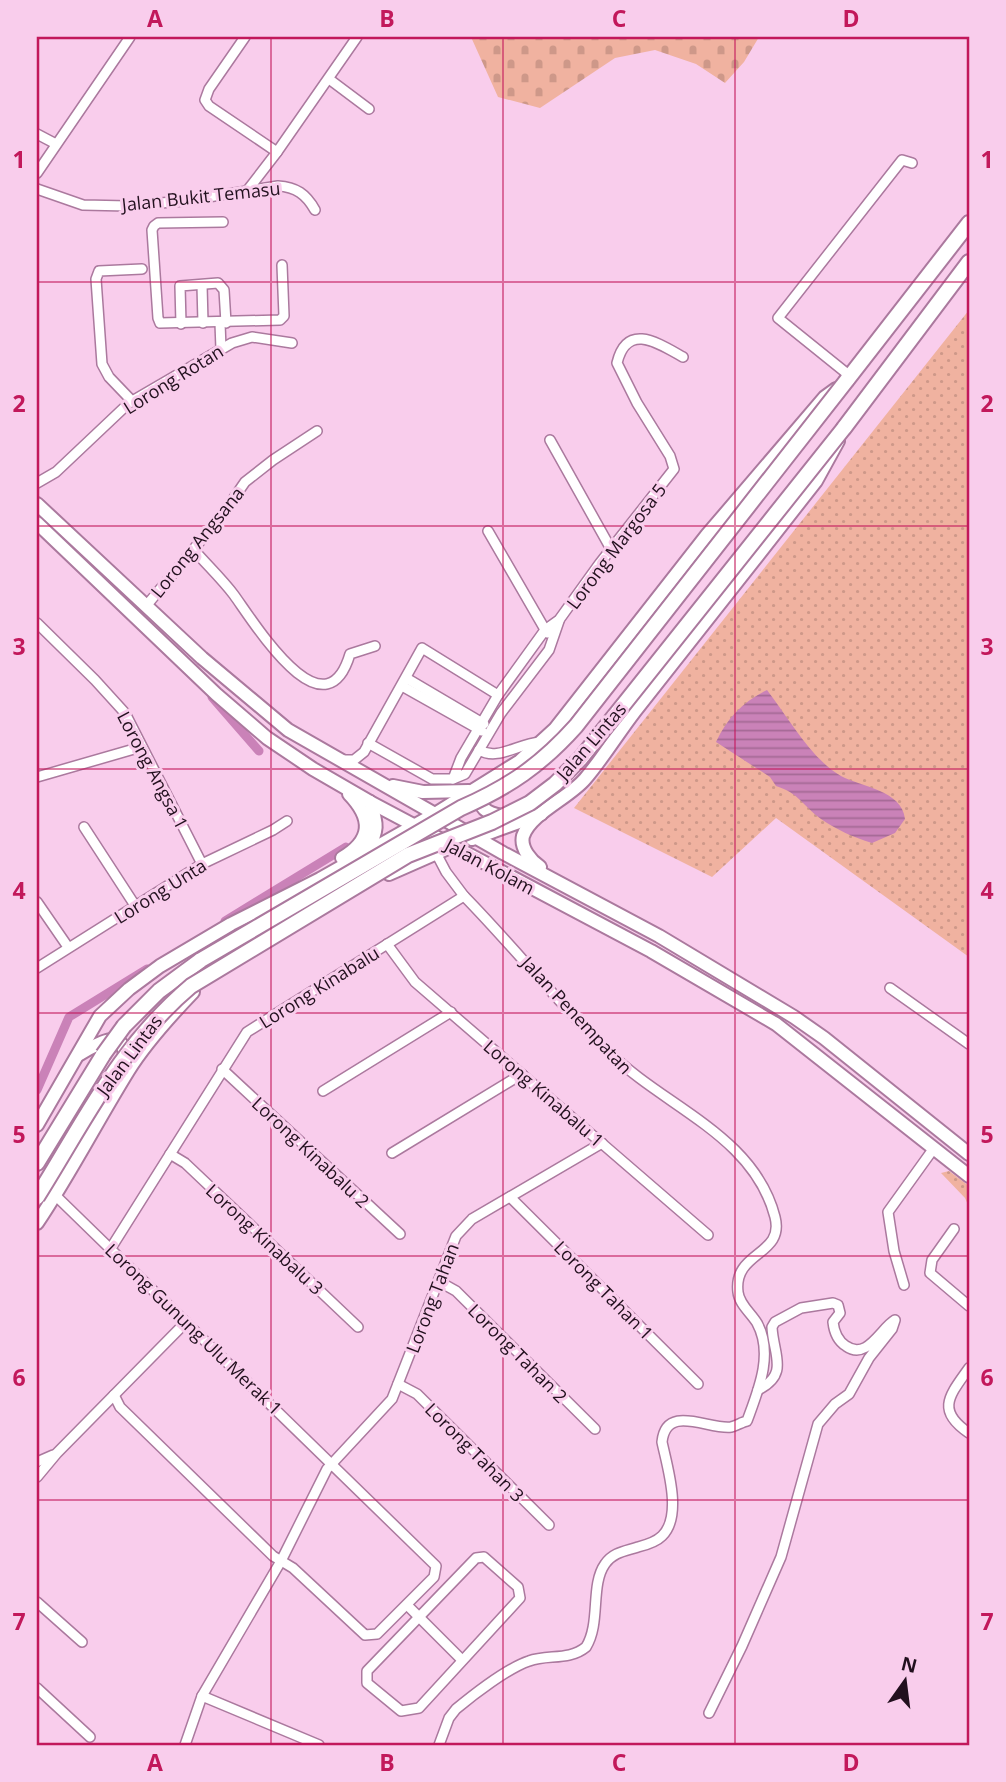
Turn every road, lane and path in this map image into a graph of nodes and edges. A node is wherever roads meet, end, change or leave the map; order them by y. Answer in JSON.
{"nodes":[{"id":1,"x":130,"y":37,"type":"edge"},
{"id":2,"x":245,"y":37,"type":"edge"},
{"id":3,"x":357,"y":37,"type":"edge"},
{"id":4,"x":329,"y":79,"type":"junction"},
{"id":5,"x":369,"y":109,"type":"dead end"},
{"id":6,"x":37,"y":134,"type":"edge"},
{"id":7,"x":55,"y":144,"type":"junction"},
{"id":8,"x":277,"y":152,"type":"junction"},
{"id":9,"x":912,"y":163,"type":"dead end"},
{"id":10,"x":37,"y":173,"type":"edge"},
{"id":11,"x":37,"y":189,"type":"edge"},
{"id":12,"x":247,"y":191,"type":"junction"},
{"id":13,"x":315,"y":210,"type":"dead end"},
{"id":14,"x":223,"y":222,"type":"dead end"},
{"id":15,"x":969,"y":223,"type":"edge"},
{"id":16,"x":969,"y":262,"type":"edge"},
{"id":17,"x":282,"y":265,"type":"dead end"},
{"id":18,"x":142,"y":269,"type":"dead end"},
{"id":19,"x":202,"y":285,"type":"junction"},
{"id":20,"x":203,"y":323,"type":"junction"},
{"id":21,"x":226,"y":323,"type":"junction"},
{"id":22,"x":181,"y":324,"type":"junction"},
{"id":23,"x":232,"y":343,"type":"junction"},
{"id":24,"x":292,"y":343,"type":"dead end"},
{"id":25,"x":221,"y":349,"type":"junction"},
{"id":26,"x":683,"y":357,"type":"dead end"},
{"id":27,"x":849,"y":378,"type":"junction"},
{"id":28,"x":132,"y":401,"type":"junction"},
{"id":29,"x":844,"y":428,"type":"junction"},
{"id":30,"x":317,"y":431,"type":"dead end"},
{"id":31,"x":550,"y":440,"type":"dead end"},
{"id":32,"x":37,"y":483,"type":"edge"},
{"id":33,"x":37,"y":504,"type":"edge"},
{"id":34,"x":37,"y":517,"type":"edge"},
{"id":35,"x":37,"y":523,"type":"edge"},
{"id":36,"x":488,"y":531,"type":"dead end"},
{"id":37,"x":51,"y":537,"type":"junction"},
{"id":38,"x":611,"y":549,"type":"junction"},
{"id":39,"x":194,"y":550,"type":"junction"},
{"id":40,"x":146,"y":606,"type":"junction"},
{"id":41,"x":559,"y":620,"type":"junction"},
{"id":42,"x":37,"y":623,"type":"edge"},
{"id":43,"x":545,"y":630,"type":"junction"},
{"id":44,"x":554,"y":639,"type":"junction"},
{"id":45,"x":375,"y":646,"type":"dead end"},
{"id":46,"x":404,"y":682,"type":"junction"},
{"id":47,"x":498,"y":695,"type":"junction"},
{"id":48,"x":480,"y":726,"type":"junction"},
{"id":49,"x":488,"y":732,"type":"junction"},
{"id":50,"x":540,"y":742,"type":"junction"},
{"id":51,"x":368,"y":743,"type":"junction"},
{"id":52,"x":141,"y":747,"type":"junction"},
{"id":53,"x":479,"y":750,"type":"junction"},
{"id":54,"x":337,"y":758,"type":"junction"},
{"id":55,"x":505,"y":771,"type":"junction"},
{"id":56,"x":37,"y":777,"type":"edge"},
{"id":57,"x":453,"y":779,"type":"junction"},
{"id":58,"x":339,"y":784,"type":"junction"},
{"id":59,"x":382,"y":784,"type":"junction"},
{"id":60,"x":469,"y":791,"type":"junction"},
{"id":61,"x":370,"y":802,"type":"junction"},
{"id":62,"x":435,"y":814,"type":"junction"},
{"id":63,"x":541,"y":814,"type":"junction"},
{"id":64,"x":525,"y":818,"type":"junction"},
{"id":65,"x":287,"y":821,"type":"dead end"},
{"id":66,"x":413,"y":825,"type":"junction"},
{"id":67,"x":84,"y":827,"type":"dead end"},
{"id":68,"x":475,"y":838,"type":"junction"},
{"id":69,"x":452,"y":846,"type":"junction"},
{"id":70,"x":367,"y":852,"type":"junction"},
{"id":71,"x":436,"y":853,"type":"junction"},
{"id":72,"x":513,"y":858,"type":"junction"},
{"id":73,"x":202,"y":864,"type":"junction"},
{"id":74,"x":560,"y":882,"type":"junction"},
{"id":75,"x":528,"y":886,"type":"junction"},
{"id":76,"x":464,"y":896,"type":"junction"},
{"id":77,"x":37,"y":902,"type":"edge"},
{"id":78,"x":136,"y":907,"type":"junction"},
{"id":79,"x":230,"y":924,"type":"junction"},
{"id":80,"x":387,"y":944,"type":"junction"},
{"id":81,"x":68,"y":947,"type":"junction"},
{"id":82,"x":37,"y":968,"type":"edge"},
{"id":83,"x":890,"y":988,"type":"dead end"},
{"id":84,"x":450,"y":1012,"type":"junction"},
{"id":85,"x":969,"y":1044,"type":"edge"},
{"id":86,"x":77,"y":1056,"type":"junction"},
{"id":87,"x":222,"y":1069,"type":"junction"},
{"id":88,"x":522,"y":1074,"type":"junction"},
{"id":89,"x":117,"y":1091,"type":"junction"},
{"id":90,"x":323,"y":1091,"type":"dead end"},
{"id":91,"x":37,"y":1125,"type":"edge"},
{"id":92,"x":602,"y":1143,"type":"junction"},
{"id":93,"x":934,"y":1147,"type":"junction"},
{"id":94,"x":392,"y":1153,"type":"dead end"},
{"id":95,"x":170,"y":1154,"type":"junction"},
{"id":96,"x":969,"y":1154,"type":"edge"},
{"id":97,"x":37,"y":1163,"type":"edge"},
{"id":98,"x":969,"y":1176,"type":"edge"},
{"id":99,"x":55,"y":1195,"type":"junction"},
{"id":100,"x":510,"y":1196,"type":"junction"},
{"id":101,"x":37,"y":1197,"type":"edge"},
{"id":102,"x":37,"y":1223,"type":"edge"},
{"id":103,"x":954,"y":1229,"type":"dead end"},
{"id":104,"x":400,"y":1234,"type":"dead end"},
{"id":105,"x":708,"y":1235,"type":"dead end"},
{"id":106,"x":111,"y":1248,"type":"junction"},
{"id":107,"x":438,"y":1281,"type":"junction"},
{"id":108,"x":904,"y":1285,"type":"dead end"},
{"id":109,"x":969,"y":1306,"type":"edge"},
{"id":110,"x":186,"y":1322,"type":"junction"},
{"id":111,"x":358,"y":1327,"type":"dead end"},
{"id":112,"x":969,"y":1368,"type":"edge"},
{"id":113,"x":398,"y":1384,"type":"junction"},
{"id":114,"x":698,"y":1384,"type":"dead end"},
{"id":115,"x":758,"y":1390,"type":"junction"},
{"id":116,"x":114,"y":1395,"type":"junction"},
{"id":117,"x":595,"y":1429,"type":"dead end"},
{"id":118,"x":969,"y":1433,"type":"edge"},
{"id":119,"x":57,"y":1452,"type":"junction"},
{"id":120,"x":37,"y":1462,"type":"edge"},
{"id":121,"x":331,"y":1464,"type":"junction"},
{"id":122,"x":37,"y":1477,"type":"edge"},
{"id":123,"x":549,"y":1525,"type":"dead end"},
{"id":124,"x":281,"y":1561,"type":"junction"},
{"id":125,"x":37,"y":1602,"type":"edge"},
{"id":126,"x":407,"y":1605,"type":"junction"},
{"id":127,"x":420,"y":1617,"type":"junction"},
{"id":128,"x":82,"y":1642,"type":"dead end"},
{"id":129,"x":462,"y":1660,"type":"junction"},
{"id":130,"x":37,"y":1688,"type":"edge"},
{"id":131,"x":202,"y":1696,"type":"junction"},
{"id":132,"x":709,"y":1713,"type":"dead end"},
{"id":133,"x":90,"y":1737,"type":"dead end"},
{"id":134,"x":185,"y":1745,"type":"edge"},
{"id":135,"x":319,"y":1745,"type":"edge"},
{"id":136,"x":439,"y":1745,"type":"edge"}],
"edges":[{"from":1,"to":7,"type":"street"},
{"from":2,"to":8,"type":"street"},
{"from":3,"to":4,"type":"street"},
{"from":4,"to":5,"type":"street"},
{"from":4,"to":8,"type":"street"},
{"from":6,"to":7,"type":"street"},
{"from":7,"to":10,"type":"street"},
{"from":8,"to":12,"type":"street"},
{"from":9,"to":27,"type":"street"},
{"from":11,"to":12,"type":"street","name":"Jalan Bukit Temasu"},
{"from":12,"to":13,"type":"street","name":"Jalan Bukit Temasu"},
{"from":14,"to":22,"type":"street"},
{"from":15,"to":27,"type":"highway","name":"Jalan Lintas"},
{"from":16,"to":29,"type":"highway","name":"Jalan Lintas"},
{"from":17,"to":21,"type":"street"},
{"from":18,"to":28,"type":"street"},
{"from":19,"to":20,"type":"street"},
{"from":19,"to":21,"type":"street"},
{"from":19,"to":22,"type":"street"},
{"from":20,"to":21,"type":"street"},
{"from":20,"to":22,"type":"street"},
{"from":21,"to":23,"type":"street"},
{"from":21,"to":25,"type":"street"},
{"from":23,"to":24,"type":"street","name":"Lorong Rotan"},
{"from":23,"to":25,"type":"street","name":"Lorong Rotan"},
{"from":25,"to":28,"type":"street","name":"Lorong Rotan"},
{"from":26,"to":38,"type":"street","name":"Lorong Margosa 5"},
{"from":27,"to":50,"type":"main road","name":"Jalan Lintas"},
{"from":27,"to":97,"type":"highway","name":"Jalan Lintas","bridge":true},
{"from":28,"to":32,"type":"street","name":"Lorong Rotan"},
{"from":29,"to":63,"type":"main road"},
{"from":29,"to":101,"type":"highway","name":"Jalan Lintas","bridge":true},
{"from":30,"to":39,"type":"street","name":"Lorong Angsana"},
{"from":31,"to":38,"type":"street"},
{"from":33,"to":40,"type":"main road","name":"Jalan Kolam"},
{"from":34,"to":37,"type":"main road"},
{"from":35,"to":37,"type":"main road","name":"Jalan Kolam"},
{"from":36,"to":43,"type":"street"},
{"from":37,"to":58,"type":"main road","name":"Jalan Kolam"},
{"from":38,"to":41,"type":"street","name":"Lorong Margosa 5"},
{"from":39,"to":40,"type":"street","name":"Lorong Angsana"},
{"from":39,"to":45,"type":"street"},
{"from":40,"to":54,"type":"main road","name":"Jalan Kolam"},
{"from":41,"to":43,"type":"street","name":"Lorong Margosa 5"},
{"from":41,"to":44,"type":"street","name":"Lorong Margosa 5"},
{"from":42,"to":52,"type":"street","name":"Lorong Angsa 1"},
{"from":43,"to":44,"type":"street"},
{"from":43,"to":47,"type":"street","name":"Lorong Margosa 5"},
{"from":44,"to":49,"type":"street","name":"Lorong Margosa 5"},
{"from":46,"to":47,"type":"street"},
{"from":46,"to":48,"type":"street"},
{"from":46,"to":51,"type":"street"},
{"from":47,"to":48,"type":"street","name":"Lorong Margosa 5"},
{"from":48,"to":49,"type":"street"},
{"from":48,"to":57,"type":"street","name":"Lorong Margosa 5"},
{"from":49,"to":53,"type":"street","name":"Lorong Margosa 5"},
{"from":50,"to":53,"type":"street"},
{"from":50,"to":55,"type":"main road","name":"Jalan Lintas"},
{"from":51,"to":54,"type":"street"},
{"from":51,"to":57,"type":"street"},
{"from":52,"to":56,"type":"street"},
{"from":52,"to":73,"type":"street","name":"Lorong Angsa 1"},
{"from":53,"to":57,"type":"street","name":"Lorong Margosa 5"},
{"from":54,"to":59,"type":"main road","name":"Jalan Kolam"},
{"from":55,"to":60,"type":"main road"},
{"from":55,"to":64,"type":"main road"},
{"from":58,"to":61,"type":"main road","name":"Jalan Kolam"},
{"from":58,"to":79,"type":"main road"},
{"from":59,"to":60,"type":"main road"},
{"from":59,"to":62,"type":"main road","name":"Jalan Kolam"},
{"from":60,"to":62,"type":"main road"},
{"from":61,"to":66,"type":"main road","name":"Jalan Kolam"},
{"from":61,"to":70,"type":"main road"},
{"from":62,"to":66,"type":"main road"},
{"from":62,"to":68,"type":"main road","name":"Jalan Kolam"},
{"from":63,"to":64,"type":"main road","name":"Jalan Lintas"},
{"from":63,"to":74,"type":"main road"},
{"from":64,"to":68,"type":"main road","name":"Jalan Lintas"},
{"from":65,"to":73,"type":"street","name":"Lorong Unta"},
{"from":66,"to":69,"type":"main road","name":"Jalan Kolam"},
{"from":66,"to":70,"type":"main road"},
{"from":67,"to":78,"type":"street"},
{"from":68,"to":69,"type":"main road","name":"Jalan Lintas"},
{"from":68,"to":72,"type":"main road","name":"Jalan Kolam"},
{"from":69,"to":71,"type":"main road","name":"Jalan Lintas"},
{"from":69,"to":75,"type":"main road","name":"Jalan Kolam"},
{"from":70,"to":79,"type":"main road"},
{"from":71,"to":76,"type":"street","name":"Jalan Penempatan"},
{"from":71,"to":89,"type":"main road","name":"Jalan Lintas"},
{"from":72,"to":74,"type":"main road","name":"Jalan Kolam"},
{"from":72,"to":75,"type":"main road"},
{"from":73,"to":78,"type":"street","name":"Lorong Unta"},
{"from":74,"to":96,"type":"main road","name":"Jalan Kolam"},
{"from":75,"to":93,"type":"main road","name":"Jalan Kolam"},
{"from":76,"to":80,"type":"street","name":"Lorong Kinabalu"},
{"from":76,"to":115,"type":"street","name":"Jalan Penempatan"},
{"from":77,"to":81,"type":"street"},
{"from":78,"to":81,"type":"street","name":"Lorong Unta"},
{"from":79,"to":86,"type":"main road"},
{"from":80,"to":84,"type":"street","name":"Lorong Kinabalu 1"},
{"from":80,"to":87,"type":"street","name":"Lorong Kinabalu"},
{"from":81,"to":82,"type":"street","name":"Lorong Unta"},
{"from":83,"to":85,"type":"street"},
{"from":84,"to":88,"type":"street","name":"Lorong Kinabalu 1"},
{"from":84,"to":90,"type":"street"},
{"from":86,"to":89,"type":"main road"},
{"from":86,"to":91,"type":"main road"},
{"from":87,"to":95,"type":"street","name":"Lorong Kinabalu"},
{"from":87,"to":104,"type":"street","name":"Lorong Kinabalu 2"},
{"from":88,"to":92,"type":"street","name":"Lorong Kinabalu 1"},
{"from":88,"to":94,"type":"street"},
{"from":89,"to":99,"type":"main road","name":"Jalan Lintas"},
{"from":92,"to":100,"type":"street","name":"Lorong Tahan"},
{"from":92,"to":105,"type":"street","name":"Lorong Kinabalu 1"},
{"from":93,"to":98,"type":"main road","name":"Jalan Kolam"},
{"from":93,"to":108,"type":"street"},
{"from":95,"to":106,"type":"street","name":"Lorong Kinabalu"},
{"from":95,"to":111,"type":"street","name":"Lorong Kinabalu 3"},
{"from":99,"to":102,"type":"main road","name":"Jalan Lintas"},
{"from":99,"to":106,"type":"street","name":"Lorong Gunung Ulu Merak 1"},
{"from":100,"to":107,"type":"street","name":"Lorong Tahan"},
{"from":100,"to":114,"type":"street","name":"Lorong Tahan 1"},
{"from":103,"to":109,"type":"street"},
{"from":106,"to":110,"type":"street","name":"Lorong Gunung Ulu Merak 1"},
{"from":107,"to":113,"type":"street","name":"Lorong Tahan"},
{"from":107,"to":117,"type":"street","name":"Lorong Tahan 2"},
{"from":110,"to":116,"type":"street"},
{"from":110,"to":121,"type":"street","name":"Lorong Gunung Ulu Merak 1"},
{"from":112,"to":118,"type":"street"},
{"from":113,"to":121,"type":"street","name":"Lorong Tahan"},
{"from":113,"to":123,"type":"street","name":"Lorong Tahan 3"},
{"from":115,"to":132,"type":"street"},
{"from":115,"to":136,"type":"street","name":"Jalan Penempatan"},
{"from":116,"to":119,"type":"street"},
{"from":116,"to":124,"type":"street"},
{"from":119,"to":120,"type":"street"},
{"from":119,"to":122,"type":"street"},
{"from":121,"to":124,"type":"street","name":"Lorong Tahan"},
{"from":121,"to":126,"type":"street","name":"Lorong Gunung Ulu Merak 1"},
{"from":124,"to":126,"type":"street"},
{"from":124,"to":131,"type":"street","name":"Lorong Tahan"},
{"from":125,"to":128,"type":"street"},
{"from":126,"to":127,"type":"street"},
{"from":127,"to":129,"type":"street"},
{"from":127,"to":129,"type":"street"},
{"from":127,"to":129,"type":"street"},
{"from":130,"to":133,"type":"street"},
{"from":131,"to":134,"type":"street","name":"Lorong Tahan"},
{"from":131,"to":135,"type":"street"}]}
